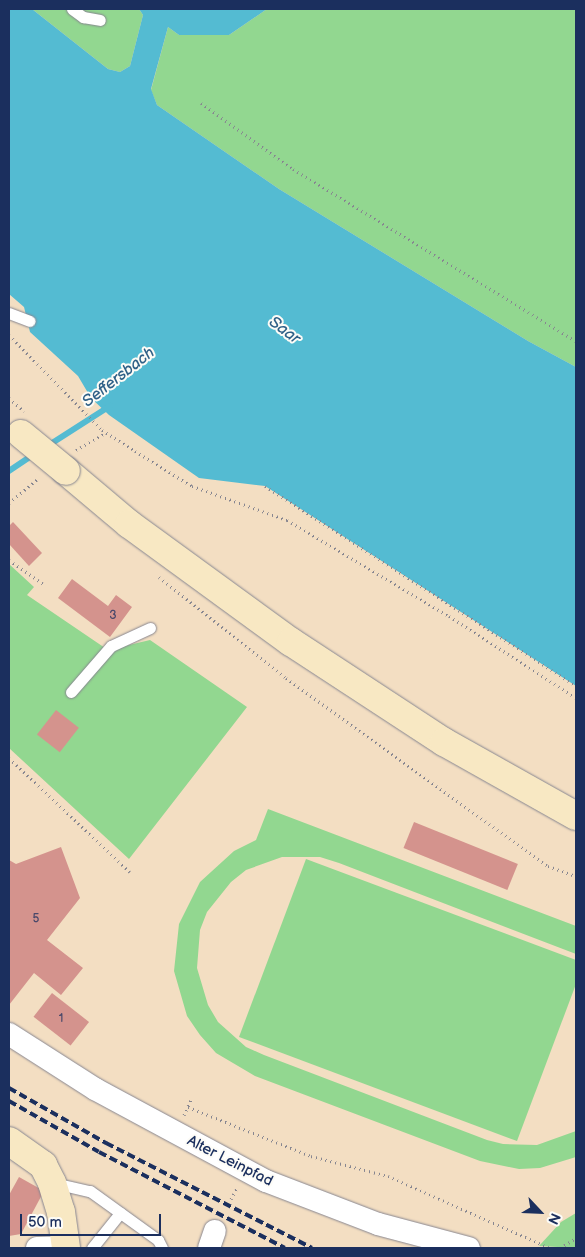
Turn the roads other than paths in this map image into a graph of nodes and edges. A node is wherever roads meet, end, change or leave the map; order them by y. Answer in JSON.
{"nodes":[{"id":1,"x":72,"y":9,"type":"edge"},
{"id":2,"x":100,"y":20,"type":"dead end"},
{"id":3,"x":9,"y":313,"type":"edge"},
{"id":4,"x":30,"y":321,"type":"dead end"},
{"id":5,"x":15,"y":429,"type":"edge"},
{"id":6,"x":150,"y":628,"type":"dead end"},
{"id":7,"x":71,"y":692,"type":"dead end"},
{"id":8,"x":576,"y":816,"type":"edge"},
{"id":9,"x":9,"y":1034,"type":"edge"},
{"id":10,"x":9,"y":1142,"type":"edge"},
{"id":11,"x":52,"y":1183,"type":"junction"},
{"id":12,"x":120,"y":1213,"type":"junction"},
{"id":13,"x":66,"y":1247,"type":"edge"},
{"id":14,"x":37,"y":1248,"type":"edge"},
{"id":15,"x":92,"y":1248,"type":"edge"},
{"id":16,"x":162,"y":1248,"type":"edge"},
{"id":17,"x":469,"y":1248,"type":"edge"}],
"edges":[{"from":1,"to":2,"type":"lane"},
{"from":3,"to":4,"type":"lane"},
{"from":5,"to":8,"type":"main road","bridge":true},
{"from":6,"to":7,"type":"lane"},
{"from":9,"to":17,"type":"street","name":"Alter Leinpfad"},
{"from":10,"to":11,"type":"main road"},
{"from":11,"to":12,"type":"lane"},
{"from":11,"to":13,"type":"main road"},
{"from":12,"to":15,"type":"lane"},
{"from":12,"to":16,"type":"lane"},
{"from":13,"to":14,"type":"street"}]}
